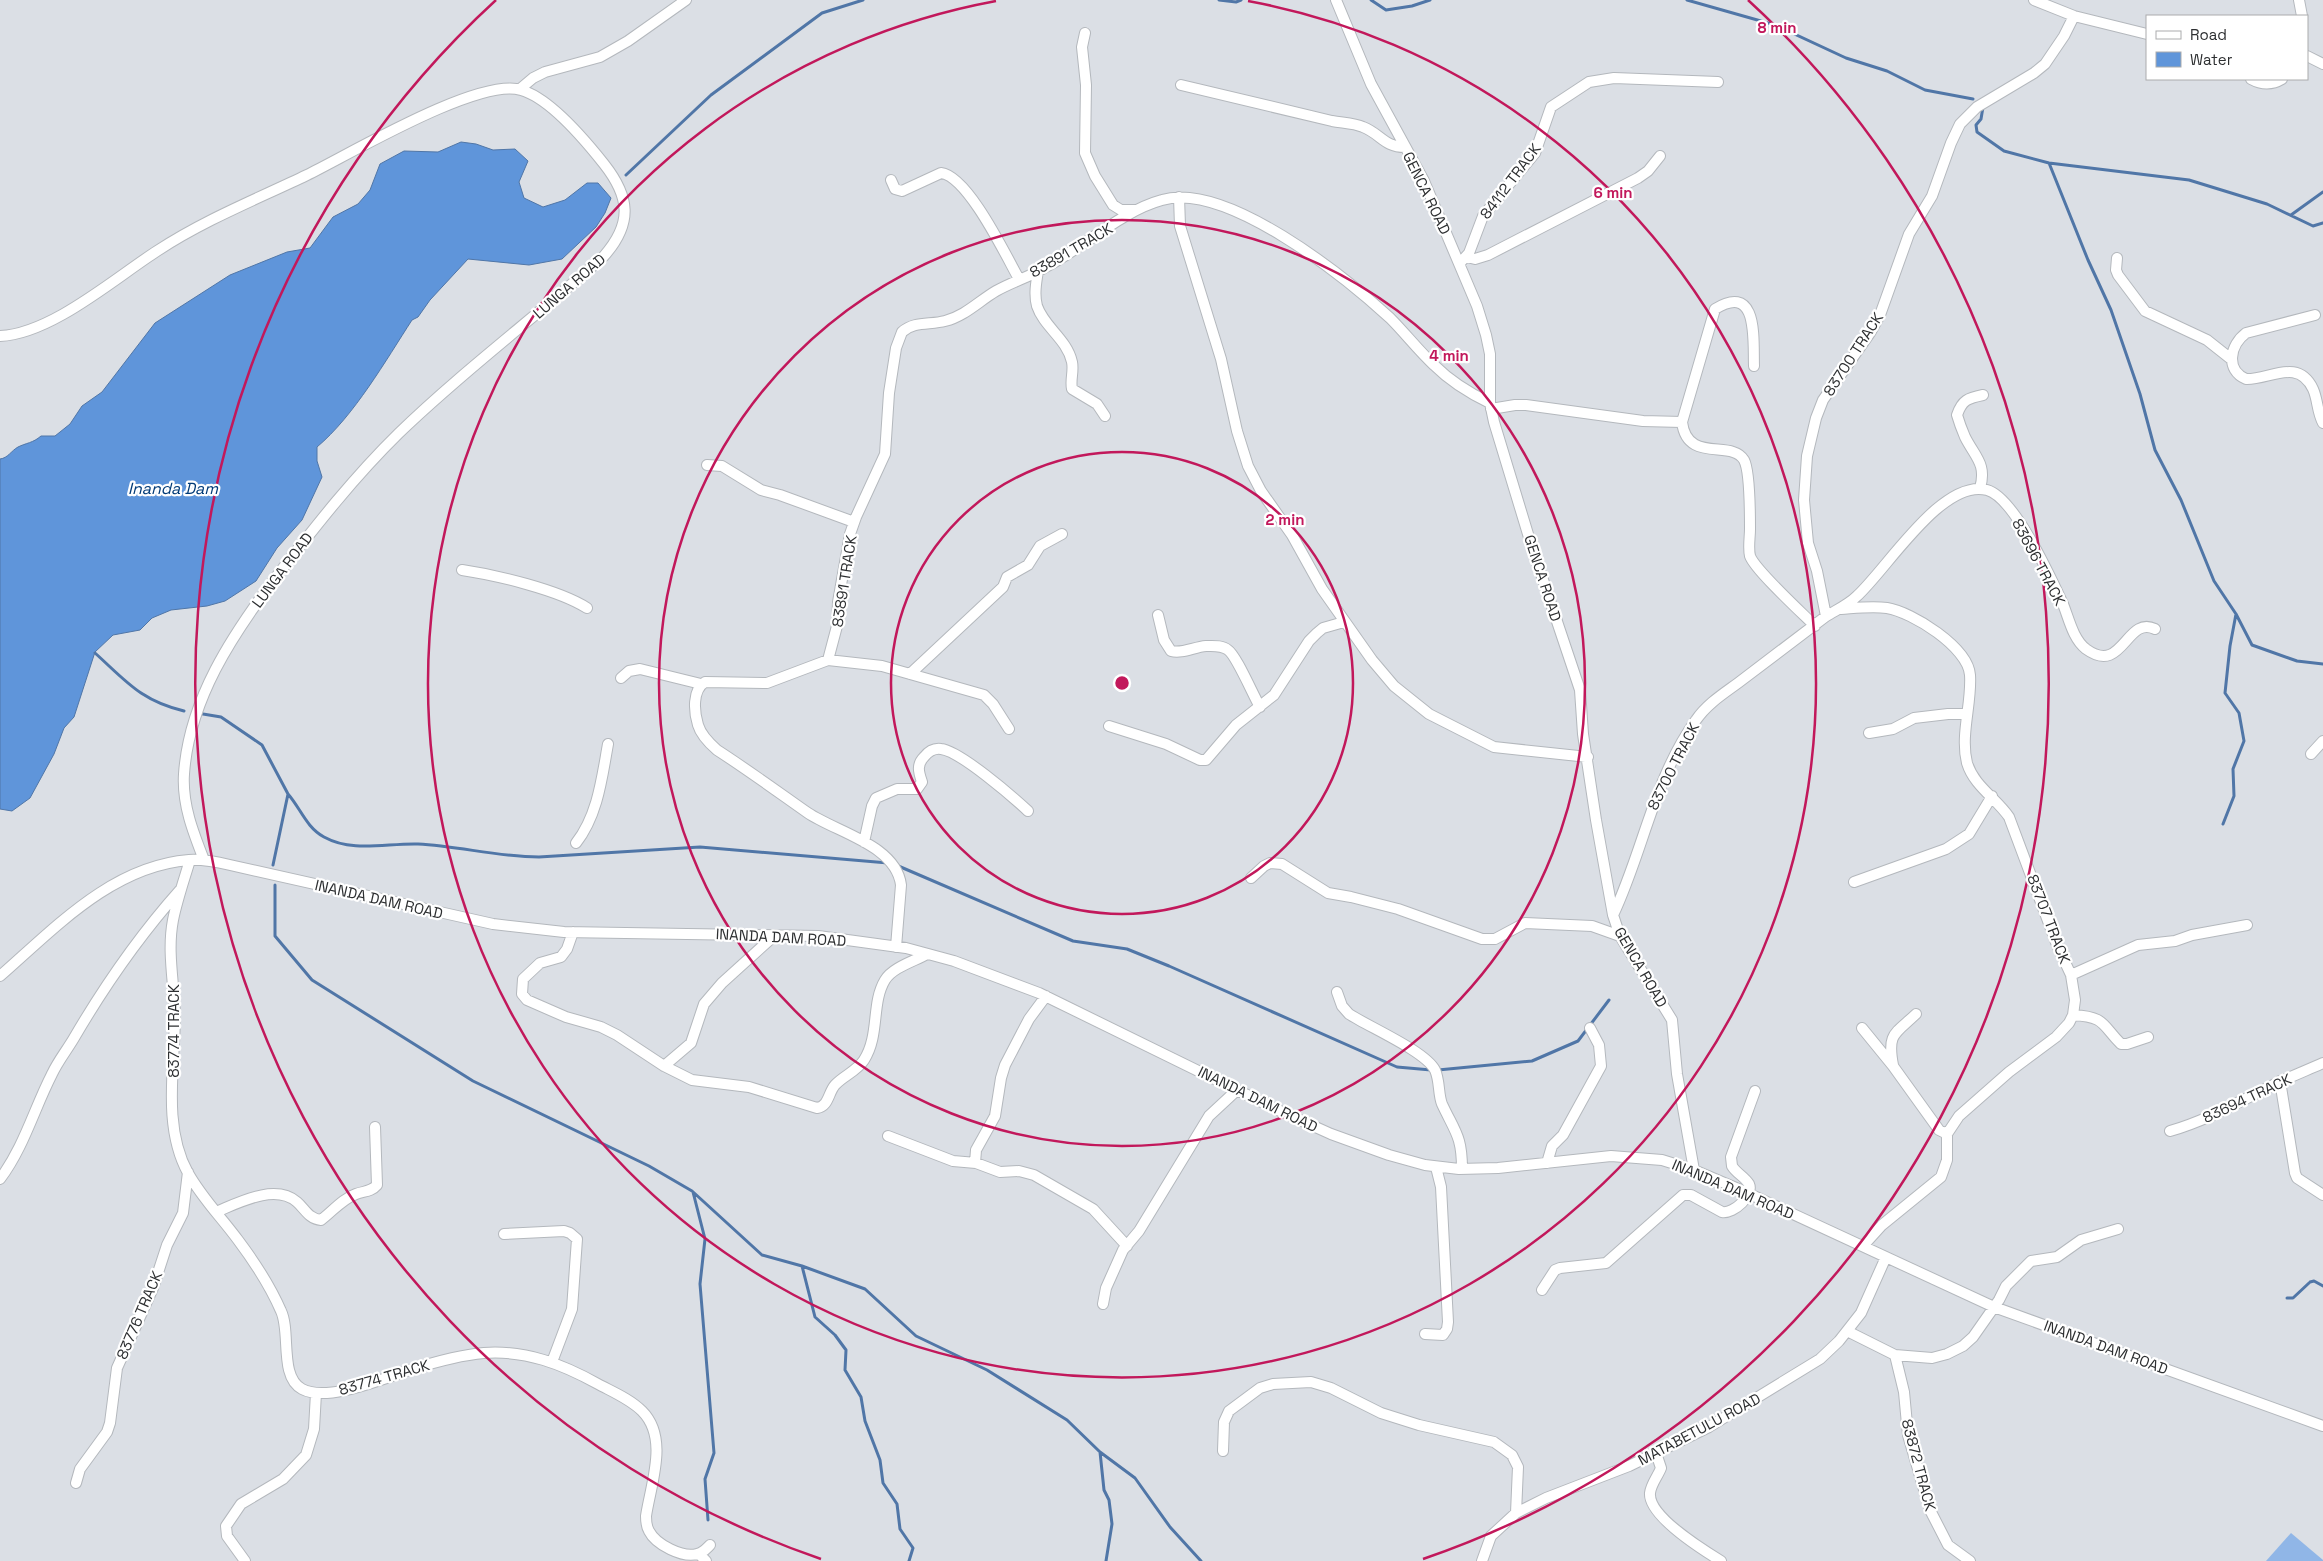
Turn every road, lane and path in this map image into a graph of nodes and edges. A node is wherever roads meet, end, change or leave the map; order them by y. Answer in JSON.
{"nodes":[{"id":1,"x":686,"y":0,"type":"edge"},
{"id":2,"x":1336,"y":0,"type":"edge"},
{"id":3,"x":2034,"y":0,"type":"edge"},
{"id":4,"x":2299,"y":0,"type":"edge"},
{"id":5,"x":2302,"y":15,"type":"edge"},
{"id":6,"x":2074,"y":16,"type":"junction"},
{"id":7,"x":1085,"y":33,"type":"dead end"},
{"id":8,"x":2146,"y":34,"type":"edge"},
{"id":9,"x":2308,"y":56,"type":"edge"},
{"id":10,"x":2323,"y":64,"type":"edge"},
{"id":11,"x":2255,"y":80,"type":"edge"},
{"id":12,"x":2280,"y":80,"type":"edge"},
{"id":13,"x":1718,"y":82,"type":"dead end"},
{"id":14,"x":1181,"y":85,"type":"dead end"},
{"id":15,"x":520,"y":89,"type":"junction"},
{"id":16,"x":1405,"y":146,"type":"junction"},
{"id":17,"x":1660,"y":156,"type":"dead end"},
{"id":18,"x":891,"y":180,"type":"dead end"},
{"id":19,"x":1178,"y":197,"type":"junction"},
{"id":20,"x":1142,"y":209,"type":"junction"},
{"id":21,"x":2117,"y":258,"type":"dead end"},
{"id":22,"x":1463,"y":260,"type":"junction"},
{"id":23,"x":1038,"y":271,"type":"junction"},
{"id":24,"x":1019,"y":280,"type":"junction"},
{"id":25,"x":2315,"y":315,"type":"dead end"},
{"id":26,"x":0,"y":336,"type":"edge"},
{"id":27,"x":2231,"y":359,"type":"junction"},
{"id":28,"x":1754,"y":366,"type":"dead end"},
{"id":29,"x":1983,"y":396,"type":"dead end"},
{"id":30,"x":1490,"y":406,"type":"junction"},
{"id":31,"x":1106,"y":416,"type":"dead end"},
{"id":32,"x":1682,"y":422,"type":"junction"},
{"id":33,"x":2323,"y":423,"type":"edge"},
{"id":34,"x":707,"y":465,"type":"dead end"},
{"id":35,"x":1980,"y":488,"type":"junction"},
{"id":36,"x":854,"y":522,"type":"junction"},
{"id":37,"x":1062,"y":534,"type":"dead end"},
{"id":38,"x":462,"y":570,"type":"dead end"},
{"id":39,"x":586,"y":608,"type":"dead end"},
{"id":40,"x":1841,"y":609,"type":"junction"},
{"id":41,"x":1158,"y":615,"type":"dead end"},
{"id":42,"x":1826,"y":616,"type":"junction"},
{"id":43,"x":1344,"y":622,"type":"junction"},
{"id":44,"x":1815,"y":626,"type":"junction"},
{"id":45,"x":2155,"y":629,"type":"dead end"},
{"id":46,"x":828,"y":660,"type":"junction"},
{"id":47,"x":910,"y":674,"type":"junction"},
{"id":48,"x":621,"y":678,"type":"dead end"},
{"id":49,"x":701,"y":684,"type":"junction"},
{"id":50,"x":1260,"y":707,"type":"junction"},
{"id":51,"x":1967,"y":714,"type":"junction"},
{"id":52,"x":1109,"y":726,"type":"dead end"},
{"id":53,"x":1008,"y":729,"type":"dead end"},
{"id":54,"x":1869,"y":734,"type":"dead end"},
{"id":55,"x":2323,"y":741,"type":"edge"},
{"id":56,"x":608,"y":744,"type":"dead end"},
{"id":57,"x":2311,"y":754,"type":"dead end"},
{"id":58,"x":1588,"y":757,"type":"junction"},
{"id":59,"x":1992,"y":796,"type":"junction"},
{"id":60,"x":1028,"y":812,"type":"dead end"},
{"id":61,"x":864,"y":842,"type":"junction"},
{"id":62,"x":576,"y":843,"type":"dead end"},
{"id":63,"x":190,"y":860,"type":"junction"},
{"id":64,"x":204,"y":860,"type":"junction"},
{"id":65,"x":1251,"y":878,"type":"dead end"},
{"id":66,"x":1854,"y":882,"type":"dead end"},
{"id":67,"x":182,"y":887,"type":"junction"},
{"id":68,"x":1613,"y":915,"type":"junction"},
{"id":69,"x":2247,"y":925,"type":"dead end"},
{"id":70,"x":573,"y":932,"type":"junction"},
{"id":71,"x":775,"y":935,"type":"junction"},
{"id":72,"x":1620,"y":936,"type":"junction"},
{"id":73,"x":896,"y":946,"type":"junction"},
{"id":74,"x":927,"y":954,"type":"junction"},
{"id":75,"x":2071,"y":975,"type":"junction"},
{"id":76,"x":0,"y":976,"type":"edge"},
{"id":77,"x":1337,"y":992,"type":"dead end"},
{"id":78,"x":1046,"y":996,"type":"junction"},
{"id":79,"x":1916,"y":1014,"type":"dead end"},
{"id":80,"x":2073,"y":1015,"type":"junction"},
{"id":81,"x":1590,"y":1028,"type":"dead end"},
{"id":82,"x":1862,"y":1028,"type":"dead end"},
{"id":83,"x":2148,"y":1036,"type":"dead end"},
{"id":84,"x":2323,"y":1064,"type":"edge"},
{"id":85,"x":664,"y":1066,"type":"junction"},
{"id":86,"x":1893,"y":1066,"type":"junction"},
{"id":87,"x":2280,"y":1081,"type":"junction"},
{"id":88,"x":1237,"y":1090,"type":"junction"},
{"id":89,"x":1755,"y":1091,"type":"dead end"},
{"id":90,"x":375,"y":1127,"type":"dead end"},
{"id":91,"x":2170,"y":1131,"type":"dead end"},
{"id":92,"x":1947,"y":1134,"type":"junction"},
{"id":93,"x":888,"y":1136,"type":"dead end"},
{"id":94,"x":975,"y":1163,"type":"junction"},
{"id":95,"x":1547,"y":1163,"type":"junction"},
{"id":96,"x":1436,"y":1166,"type":"junction"},
{"id":97,"x":1462,"y":1169,"type":"junction"},
{"id":98,"x":1694,"y":1170,"type":"junction"},
{"id":99,"x":188,"y":1172,"type":"junction"},
{"id":100,"x":0,"y":1179,"type":"edge"},
{"id":101,"x":1749,"y":1194,"type":"junction"},
{"id":102,"x":2323,"y":1195,"type":"edge"},
{"id":103,"x":216,"y":1212,"type":"junction"},
{"id":104,"x":2118,"y":1229,"type":"dead end"},
{"id":105,"x":504,"y":1234,"type":"dead end"},
{"id":106,"x":1126,"y":1246,"type":"junction"},
{"id":107,"x":1863,"y":1246,"type":"junction"},
{"id":108,"x":1886,"y":1257,"type":"junction"},
{"id":109,"x":1542,"y":1290,"type":"dead end"},
{"id":110,"x":1104,"y":1304,"type":"dead end"},
{"id":111,"x":1994,"y":1307,"type":"junction"},
{"id":112,"x":1847,"y":1331,"type":"junction"},
{"id":113,"x":1425,"y":1334,"type":"dead end"},
{"id":114,"x":1895,"y":1355,"type":"junction"},
{"id":115,"x":552,"y":1362,"type":"junction"},
{"id":116,"x":316,"y":1393,"type":"junction"},
{"id":117,"x":2323,"y":1426,"type":"edge"},
{"id":118,"x":1223,"y":1451,"type":"dead end"},
{"id":119,"x":1656,"y":1453,"type":"junction"},
{"id":120,"x":76,"y":1483,"type":"dead end"},
{"id":121,"x":1516,"y":1513,"type":"junction"},
{"id":122,"x":710,"y":1545,"type":"dead end"},
{"id":123,"x":702,"y":1558,"type":"edge"},
{"id":124,"x":245,"y":1561,"type":"edge"},
{"id":125,"x":1482,"y":1561,"type":"edge"},
{"id":126,"x":1720,"y":1561,"type":"edge"},
{"id":127,"x":1970,"y":1561,"type":"edge"}],
"edges":[{"from":1,"to":15,"type":"street"},
{"from":2,"to":16,"type":"street","name":"GENCA ROAD"},
{"from":3,"to":6,"type":"street"},
{"from":4,"to":5,"type":"street"},
{"from":6,"to":8,"type":"street"},
{"from":6,"to":42,"type":"street","name":"83700 TRACK"},
{"from":7,"to":20,"type":"street"},
{"from":9,"to":10,"type":"street"},
{"from":11,"to":12,"type":"street"},
{"from":13,"to":22,"type":"street","name":"84112 TRACK"},
{"from":14,"to":16,"type":"street"},
{"from":15,"to":26,"type":"street"},
{"from":15,"to":64,"type":"street","name":"LUNGA ROAD"},
{"from":16,"to":22,"type":"street","name":"GENCA ROAD"},
{"from":17,"to":22,"type":"street"},
{"from":18,"to":24,"type":"street"},
{"from":19,"to":20,"type":"street","name":"83891 TRACK"},
{"from":19,"to":30,"type":"street","name":"83891 TRACK"},
{"from":19,"to":43,"type":"street"},
{"from":20,"to":23,"type":"street","name":"83891 TRACK"},
{"from":21,"to":27,"type":"street"},
{"from":22,"to":30,"type":"street","name":"GENCA ROAD"},
{"from":23,"to":24,"type":"street","name":"83891 TRACK"},
{"from":23,"to":31,"type":"street"},
{"from":24,"to":36,"type":"street","name":"83891 TRACK"},
{"from":25,"to":27,"type":"street"},
{"from":27,"to":33,"type":"street"},
{"from":28,"to":32,"type":"street"},
{"from":29,"to":35,"type":"street"},
{"from":30,"to":32,"type":"street"},
{"from":30,"to":58,"type":"street","name":"GENCA ROAD"},
{"from":32,"to":44,"type":"street"},
{"from":34,"to":36,"type":"street"},
{"from":35,"to":40,"type":"street"},
{"from":35,"to":45,"type":"street","name":"83696 TRACK"},
{"from":36,"to":46,"type":"street","name":"83891 TRACK"},
{"from":37,"to":47,"type":"street"},
{"from":38,"to":39,"type":"street"},
{"from":40,"to":42,"type":"street"},
{"from":40,"to":51,"type":"street","name":"83707 TRACK"},
{"from":41,"to":50,"type":"street"},
{"from":42,"to":44,"type":"street","name":"83700 TRACK"},
{"from":43,"to":50,"type":"street"},
{"from":43,"to":58,"type":"street"},
{"from":44,"to":68,"type":"street","name":"83700 TRACK"},
{"from":46,"to":47,"type":"street"},
{"from":46,"to":49,"type":"street"},
{"from":47,"to":53,"type":"street"},
{"from":48,"to":49,"type":"street"},
{"from":49,"to":61,"type":"street"},
{"from":50,"to":52,"type":"street"},
{"from":51,"to":54,"type":"street"},
{"from":51,"to":59,"type":"street","name":"83707 TRACK"},
{"from":55,"to":57,"type":"street"},
{"from":56,"to":62,"type":"street"},
{"from":58,"to":68,"type":"street","name":"GENCA ROAD"},
{"from":59,"to":66,"type":"street"},
{"from":59,"to":75,"type":"street","name":"83707 TRACK"},
{"from":60,"to":61,"type":"street"},
{"from":61,"to":73,"type":"street"},
{"from":63,"to":64,"type":"street","name":"INANDA DAM ROAD"},
{"from":63,"to":67,"type":"street","name":"83774 TRACK"},
{"from":63,"to":76,"type":"street","name":"INANDA DAM ROAD"},
{"from":64,"to":70,"type":"street","name":"INANDA DAM ROAD"},
{"from":65,"to":72,"type":"street"},
{"from":67,"to":99,"type":"street","name":"83774 TRACK"},
{"from":67,"to":100,"type":"street"},
{"from":68,"to":72,"type":"street","name":"GENCA ROAD"},
{"from":69,"to":75,"type":"street"},
{"from":70,"to":71,"type":"street","name":"INANDA DAM ROAD"},
{"from":70,"to":85,"type":"street"},
{"from":71,"to":73,"type":"street","name":"INANDA DAM ROAD"},
{"from":71,"to":85,"type":"street"},
{"from":72,"to":98,"type":"street","name":"GENCA ROAD"},
{"from":73,"to":74,"type":"street","name":"INANDA DAM ROAD"},
{"from":74,"to":78,"type":"street","name":"INANDA DAM ROAD"},
{"from":74,"to":85,"type":"street"},
{"from":75,"to":80,"type":"street","name":"83707 TRACK"},
{"from":77,"to":97,"type":"street"},
{"from":78,"to":88,"type":"street","name":"INANDA DAM ROAD"},
{"from":78,"to":94,"type":"street"},
{"from":79,"to":86,"type":"street"},
{"from":80,"to":83,"type":"street"},
{"from":80,"to":92,"type":"street"},
{"from":81,"to":95,"type":"street"},
{"from":82,"to":86,"type":"street"},
{"from":84,"to":87,"type":"street","name":"83694 TRACK"},
{"from":86,"to":92,"type":"street"},
{"from":87,"to":91,"type":"street","name":"83694 TRACK"},
{"from":87,"to":102,"type":"street"},
{"from":88,"to":96,"type":"street","name":"INANDA DAM ROAD"},
{"from":88,"to":106,"type":"street"},
{"from":89,"to":101,"type":"street"},
{"from":90,"to":103,"type":"street"},
{"from":92,"to":107,"type":"street"},
{"from":93,"to":94,"type":"street"},
{"from":94,"to":106,"type":"street"},
{"from":95,"to":97,"type":"street","name":"INANDA DAM ROAD"},
{"from":95,"to":98,"type":"street","name":"INANDA DAM ROAD"},
{"from":96,"to":97,"type":"street","name":"INANDA DAM ROAD"},
{"from":96,"to":113,"type":"street"},
{"from":98,"to":101,"type":"street","name":"INANDA DAM ROAD"},
{"from":99,"to":103,"type":"street","name":"83774 TRACK"},
{"from":99,"to":120,"type":"street","name":"83776 TRACK"},
{"from":101,"to":107,"type":"street","name":"INANDA DAM ROAD"},
{"from":101,"to":109,"type":"street"},
{"from":103,"to":116,"type":"street","name":"83774 TRACK"},
{"from":104,"to":111,"type":"street"},
{"from":105,"to":115,"type":"street"},
{"from":106,"to":110,"type":"street"},
{"from":107,"to":108,"type":"street","name":"INANDA DAM ROAD"},
{"from":108,"to":111,"type":"street","name":"INANDA DAM ROAD"},
{"from":108,"to":112,"type":"street","name":"MATABETULU ROAD"},
{"from":111,"to":114,"type":"street"},
{"from":111,"to":117,"type":"street","name":"INANDA DAM ROAD"},
{"from":112,"to":114,"type":"street"},
{"from":112,"to":119,"type":"street","name":"MATABETULU ROAD"},
{"from":114,"to":127,"type":"street","name":"83872 TRACK"},
{"from":115,"to":116,"type":"street","name":"83774 TRACK"},
{"from":115,"to":123,"type":"street","name":"83774 TRACK"},
{"from":116,"to":124,"type":"street"},
{"from":118,"to":121,"type":"street"},
{"from":119,"to":121,"type":"street","name":"MATABETULU ROAD"},
{"from":119,"to":126,"type":"street"},
{"from":121,"to":125,"type":"street","name":"MATABETULU ROAD"},
{"from":122,"to":123,"type":"street","name":"83774 TRACK"}]}
